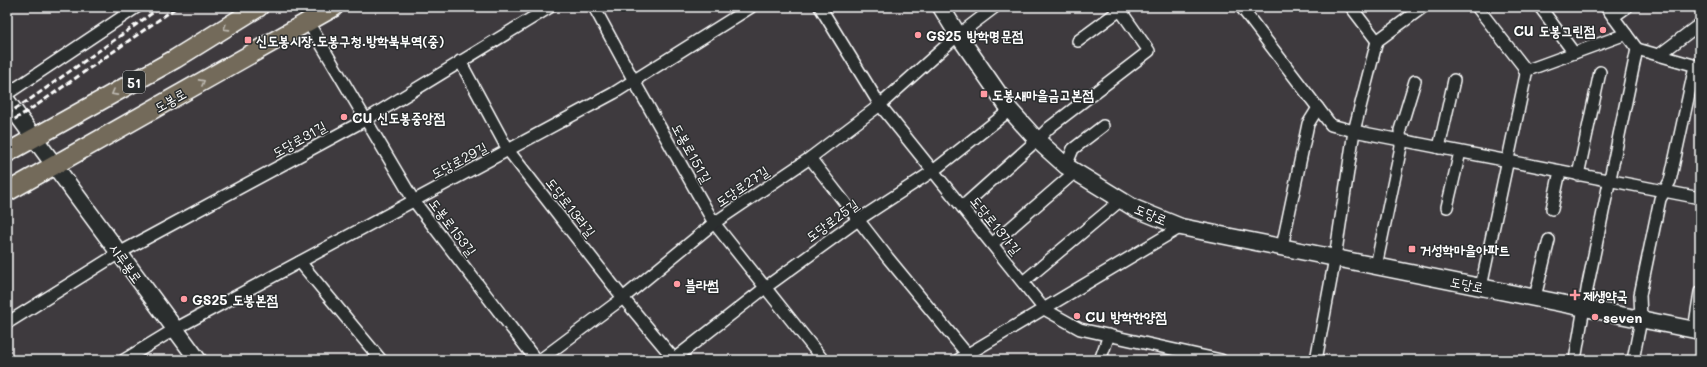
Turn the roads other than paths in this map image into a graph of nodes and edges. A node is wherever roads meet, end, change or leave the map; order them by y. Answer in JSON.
{"nodes":[{"id":1,"x":137,"y":7,"type":"edge"},
{"id":2,"x":259,"y":7,"type":"edge"},
{"id":3,"x":334,"y":7,"type":"edge"},
{"id":4,"x":550,"y":7,"type":"edge"},
{"id":5,"x":594,"y":7,"type":"edge"},
{"id":6,"x":751,"y":7,"type":"edge"},
{"id":7,"x":820,"y":7,"type":"edge"},
{"id":8,"x":942,"y":7,"type":"edge"},
{"id":9,"x":995,"y":7,"type":"edge"},
{"id":10,"x":1241,"y":7,"type":"edge"},
{"id":11,"x":1351,"y":7,"type":"edge"},
{"id":12,"x":1423,"y":7,"type":"edge"},
{"id":13,"x":1477,"y":7,"type":"edge"},
{"id":14,"x":1540,"y":7,"type":"edge"},
{"id":15,"x":1606,"y":7,"type":"edge"},
{"id":16,"x":1627,"y":7,"type":"edge"},
{"id":17,"x":1119,"y":9,"type":"edge"},
{"id":18,"x":1614,"y":17,"type":"junction"},
{"id":19,"x":308,"y":22,"type":"junction"},
{"id":20,"x":1700,"y":24,"type":"edge"},
{"id":21,"x":1626,"y":34,"type":"junction"},
{"id":22,"x":958,"y":35,"type":"junction"},
{"id":23,"x":1078,"y":41,"type":"dead end"},
{"id":24,"x":1377,"y":41,"type":"junction"},
{"id":25,"x":1637,"y":49,"type":"junction"},
{"id":26,"x":1574,"y":53,"type":"junction"},
{"id":27,"x":1659,"y":55,"type":"junction"},
{"id":28,"x":460,"y":61,"type":"junction"},
{"id":29,"x":1698,"y":66,"type":"edge"},
{"id":30,"x":1524,"y":71,"type":"junction"},
{"id":31,"x":1600,"y":72,"type":"dead end"},
{"id":32,"x":1454,"y":80,"type":"dead end"},
{"id":33,"x":634,"y":81,"type":"junction"},
{"id":34,"x":1415,"y":81,"type":"dead end"},
{"id":35,"x":7,"y":94,"type":"edge"},
{"id":36,"x":7,"y":101,"type":"edge"},
{"id":37,"x":880,"y":105,"type":"junction"},
{"id":38,"x":1318,"y":108,"type":"junction"},
{"id":39,"x":1010,"y":110,"type":"junction"},
{"id":40,"x":367,"y":119,"type":"junction"},
{"id":41,"x":1103,"y":126,"type":"dead end"},
{"id":42,"x":1354,"y":131,"type":"junction"},
{"id":43,"x":34,"y":138,"type":"junction"},
{"id":44,"x":1037,"y":140,"type":"junction"},
{"id":45,"x":1400,"y":140,"type":"junction"},
{"id":46,"x":1439,"y":148,"type":"junction"},
{"id":47,"x":508,"y":150,"type":"junction"},
{"id":48,"x":1460,"y":152,"type":"junction"},
{"id":49,"x":7,"y":153,"type":"edge"},
{"id":50,"x":810,"y":158,"type":"junction"},
{"id":51,"x":1507,"y":161,"type":"junction"},
{"id":52,"x":55,"y":165,"type":"junction"},
{"id":53,"x":1071,"y":169,"type":"junction"},
{"id":54,"x":933,"y":171,"type":"junction"},
{"id":55,"x":1560,"y":172,"type":"junction"},
{"id":56,"x":1578,"y":175,"type":"junction"},
{"id":57,"x":1610,"y":181,"type":"junction"},
{"id":58,"x":7,"y":192,"type":"edge"},
{"id":59,"x":1664,"y":192,"type":"junction"},
{"id":60,"x":1700,"y":198,"type":"edge"},
{"id":61,"x":1121,"y":200,"type":"junction"},
{"id":62,"x":414,"y":201,"type":"junction"},
{"id":63,"x":962,"y":207,"type":"junction"},
{"id":64,"x":1447,"y":207,"type":"dead end"},
{"id":65,"x":1552,"y":209,"type":"dead end"},
{"id":66,"x":858,"y":220,"type":"junction"},
{"id":67,"x":714,"y":223,"type":"junction"},
{"id":68,"x":1181,"y":227,"type":"junction"},
{"id":69,"x":1549,"y":240,"type":"dead end"},
{"id":70,"x":992,"y":244,"type":"junction"},
{"id":71,"x":1282,"y":247,"type":"junction"},
{"id":72,"x":119,"y":254,"type":"junction"},
{"id":73,"x":1335,"y":258,"type":"junction"},
{"id":74,"x":300,"y":262,"type":"junction"},
{"id":75,"x":1376,"y":266,"type":"junction"},
{"id":76,"x":1023,"y":282,"type":"junction"},
{"id":77,"x":766,"y":287,"type":"junction"},
{"id":78,"x":1480,"y":287,"type":"junction"},
{"id":79,"x":1700,"y":292,"type":"edge"},
{"id":80,"x":1535,"y":297,"type":"junction"},
{"id":81,"x":623,"y":298,"type":"junction"},
{"id":82,"x":1584,"y":308,"type":"junction"},
{"id":83,"x":1044,"y":309,"type":"junction"},
{"id":84,"x":1641,"y":320,"type":"junction"},
{"id":85,"x":7,"y":323,"type":"edge"},
{"id":86,"x":175,"y":328,"type":"junction"},
{"id":87,"x":1697,"y":331,"type":"edge"},
{"id":88,"x":1109,"y":335,"type":"junction"},
{"id":89,"x":966,"y":358,"type":"edge"},
{"id":90,"x":124,"y":360,"type":"edge"},
{"id":91,"x":198,"y":360,"type":"edge"},
{"id":92,"x":381,"y":360,"type":"edge"},
{"id":93,"x":536,"y":360,"type":"edge"},
{"id":94,"x":540,"y":360,"type":"edge"},
{"id":95,"x":674,"y":360,"type":"edge"},
{"id":96,"x":823,"y":360,"type":"edge"},
{"id":97,"x":1100,"y":360,"type":"edge"},
{"id":98,"x":1221,"y":360,"type":"edge"},
{"id":99,"x":1316,"y":360,"type":"edge"},
{"id":100,"x":1575,"y":360,"type":"edge"},
{"id":101,"x":1633,"y":360,"type":"edge"}],
"edges":[{"from":1,"to":35,"type":"street"},
{"from":2,"to":43,"type":"main road","number":"51","one_way":true},
{"from":3,"to":19,"type":"main road","name":"도봉로","number":"51"},
{"from":4,"to":28,"type":"street","name":"도당로31길"},
{"from":5,"to":33,"type":"street","name":"도봉로151길"},
{"from":6,"to":33,"type":"street","name":"도당로29길"},
{"from":7,"to":37,"type":"street","name":"도당로13가길"},
{"from":8,"to":22,"type":"main road","name":"도당로"},
{"from":9,"to":22,"type":"street","name":"도당로27길"},
{"from":10,"to":38,"type":"street"},
{"from":11,"to":24,"type":"street"},
{"from":12,"to":24,"type":"street"},
{"from":13,"to":30,"type":"street"},
{"from":14,"to":26,"type":"street"},
{"from":15,"to":18,"type":"street"},
{"from":16,"to":18,"type":"street"},
{"from":17,"to":23,"type":"street"},
{"from":17,"to":44,"type":"street"},
{"from":18,"to":21,"type":"street"},
{"from":19,"to":40,"type":"street","name":"도봉로153길"},
{"from":52,"to":19,"type":"main road","name":"도봉로","number":"51","one_way":true},
{"from":20,"to":27,"type":"street"},
{"from":21,"to":25,"type":"street"},
{"from":21,"to":26,"type":"street"},
{"from":22,"to":37,"type":"street","name":"도당로27길"},
{"from":22,"to":39,"type":"main road","name":"도당로"},
{"from":24,"to":42,"type":"street"},
{"from":25,"to":27,"type":"street"},
{"from":25,"to":57,"type":"street"},
{"from":26,"to":30,"type":"street"},
{"from":27,"to":29,"type":"street"},
{"from":28,"to":40,"type":"street","name":"도당로31길"},
{"from":28,"to":47,"type":"street","name":"도당로13라길"},
{"from":29,"to":59,"type":"street"},
{"from":30,"to":51,"type":"street"},
{"from":31,"to":56,"type":"street"},
{"from":32,"to":46,"type":"street"},
{"from":33,"to":47,"type":"street","name":"도당로29길"},
{"from":33,"to":67,"type":"street","name":"도봉로151길"},
{"from":34,"to":45,"type":"street"},
{"from":36,"to":43,"type":"main road","name":"시루봉로"},
{"from":37,"to":50,"type":"street","name":"도당로27길"},
{"from":37,"to":54,"type":"street","name":"도당로13가길"},
{"from":38,"to":42,"type":"street"},
{"from":38,"to":71,"type":"street"},
{"from":39,"to":44,"type":"main road","name":"도당로"},
{"from":39,"to":54,"type":"street","name":"도당로25길"},
{"from":40,"to":62,"type":"street","name":"도봉로153길"},
{"from":40,"to":72,"type":"street","name":"도당로31길"},
{"from":41,"to":53,"type":"street"},
{"from":42,"to":45,"type":"street"},
{"from":42,"to":73,"type":"street"},
{"from":43,"to":49,"type":"main road","number":"51"},
{"from":43,"to":52,"type":"main road","name":"시루봉로"},
{"from":44,"to":53,"type":"main road","name":"도당로"},
{"from":44,"to":63,"type":"street"},
{"from":45,"to":46,"type":"street"},
{"from":45,"to":75,"type":"street"},
{"from":46,"to":48,"type":"street"},
{"from":47,"to":62,"type":"street","name":"도당로29길"},
{"from":47,"to":81,"type":"street","name":"도당로13라길"},
{"from":48,"to":51,"type":"street"},
{"from":48,"to":64,"type":"street"},
{"from":50,"to":66,"type":"street"},
{"from":50,"to":67,"type":"street","name":"도당로27길"},
{"from":51,"to":55,"type":"street"},
{"from":51,"to":78,"type":"street"},
{"from":52,"to":58,"type":"main road","name":"도봉로","number":"51"},
{"from":52,"to":72,"type":"main road","name":"시루봉로"},
{"from":53,"to":61,"type":"main road","name":"도당로"},
{"from":53,"to":70,"type":"street"},
{"from":54,"to":63,"type":"street","name":"도당로13가길"},
{"from":54,"to":66,"type":"street","name":"도당로25길"},
{"from":55,"to":56,"type":"street"},
{"from":55,"to":65,"type":"street"},
{"from":56,"to":57,"type":"street"},
{"from":57,"to":59,"type":"street"},
{"from":57,"to":82,"type":"street"},
{"from":59,"to":60,"type":"street"},
{"from":59,"to":84,"type":"street"},
{"from":61,"to":68,"type":"main road","name":"도당로"},
{"from":61,"to":76,"type":"street"},
{"from":62,"to":74,"type":"street","name":"도당로29길"},
{"from":62,"to":93,"type":"street","name":"도봉로153길"},
{"from":63,"to":70,"type":"street","name":"도당로13가길"},
{"from":66,"to":77,"type":"street","name":"도당로25길"},
{"from":66,"to":89,"type":"street"},
{"from":67,"to":77,"type":"street","name":"도봉로151길"},
{"from":67,"to":81,"type":"street","name":"도당로27길"},
{"from":68,"to":71,"type":"main road","name":"도당로"},
{"from":68,"to":83,"type":"street"},
{"from":69,"to":80,"type":"street"},
{"from":70,"to":76,"type":"street","name":"도당로13가길"},
{"from":71,"to":73,"type":"main road","name":"도당로"},
{"from":72,"to":85,"type":"street","name":"도당로31길"},
{"from":72,"to":86,"type":"main road","name":"시루봉로"},
{"from":73,"to":75,"type":"main road","name":"도당로"},
{"from":73,"to":99,"type":"street"},
{"from":74,"to":86,"type":"street","name":"도당로29길"},
{"from":74,"to":92,"type":"street"},
{"from":75,"to":78,"type":"main road","name":"도당로"},
{"from":76,"to":83,"type":"street","name":"도당로13가길"},
{"from":77,"to":95,"type":"street","name":"도당로25길"},
{"from":77,"to":96,"type":"street","name":"도봉로151길"},
{"from":78,"to":80,"type":"main road","name":"도당로"},
{"from":79,"to":87,"type":"street","name":"도당로"},
{"from":80,"to":82,"type":"main road","name":"도당로"},
{"from":81,"to":94,"type":"street","name":"도당로27길"},
{"from":81,"to":95,"type":"street","name":"도당로13라길"},
{"from":82,"to":84,"type":"main road","name":"도당로"},
{"from":82,"to":100,"type":"street"},
{"from":83,"to":88,"type":"street","name":"도당로13가길"},
{"from":83,"to":89,"type":"street"},
{"from":84,"to":87,"type":"main road","name":"도당로"},
{"from":84,"to":101,"type":"street"},
{"from":86,"to":90,"type":"street","name":"도당로29길"},
{"from":86,"to":91,"type":"main road","name":"시루봉로"},
{"from":88,"to":97,"type":"street"},
{"from":88,"to":98,"type":"street","name":"도당로13가길"}]}
